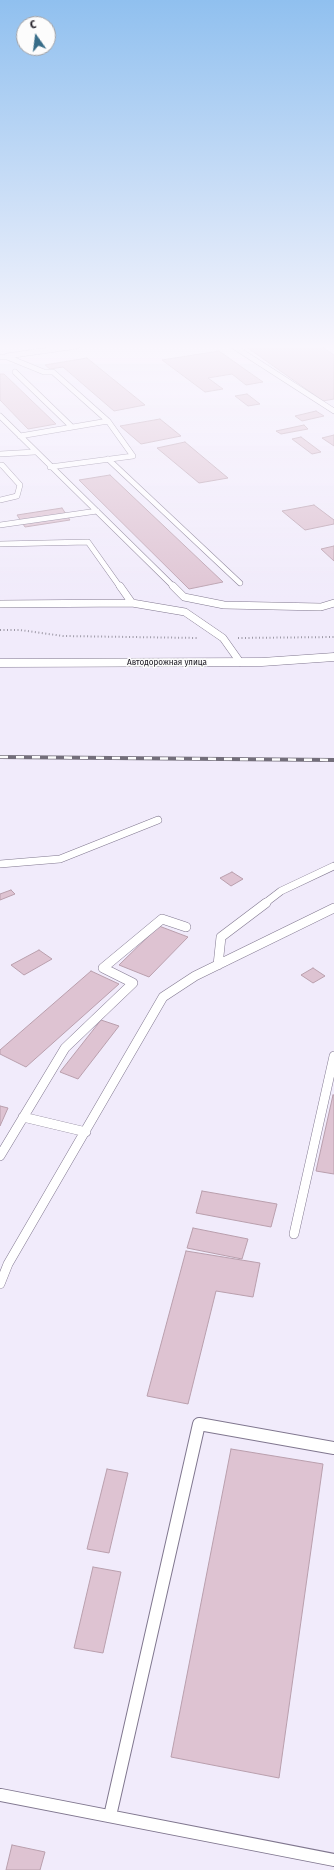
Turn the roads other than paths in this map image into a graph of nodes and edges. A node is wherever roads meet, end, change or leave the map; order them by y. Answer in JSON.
{"nodes":[{"id":1,"x":17,"y":433,"type":"edge"},
{"id":2,"x":36,"y":433,"type":"edge"},
{"id":3,"x":117,"y":433,"type":"edge"},
{"id":4,"x":20,"y":436,"type":"junction"},
{"id":5,"x":35,"y":452,"type":"junction"},
{"id":6,"x":0,"y":454,"type":"edge"},
{"id":7,"x":108,"y":459,"type":"junction"},
{"id":8,"x":0,"y":465,"type":"edge"},
{"id":9,"x":50,"y":467,"type":"junction"},
{"id":10,"x":0,"y":500,"type":"edge"},
{"id":11,"x":95,"y":509,"type":"junction"},
{"id":12,"x":0,"y":521,"type":"edge"},
{"id":13,"x":0,"y":525,"type":"edge"},
{"id":14,"x":0,"y":544,"type":"edge"},
{"id":15,"x":240,"y":583,"type":"dead end"},
{"id":16,"x":132,"y":603,"type":"junction"},
{"id":17,"x":334,"y":603,"type":"edge"},
{"id":18,"x":0,"y":604,"type":"edge"},
{"id":19,"x":334,"y":657,"type":"edge"},
{"id":20,"x":240,"y":662,"type":"junction"},
{"id":21,"x":0,"y":663,"type":"edge"},
{"id":22,"x":158,"y":820,"type":"dead end"},
{"id":23,"x":0,"y":864,"type":"edge"},
{"id":24,"x":334,"y":866,"type":"edge"},
{"id":25,"x":334,"y":908,"type":"edge"},
{"id":26,"x":186,"y":927,"type":"dead end"},
{"id":27,"x":218,"y":964,"type":"junction"},
{"id":28,"x":334,"y":1056,"type":"edge"},
{"id":29,"x":23,"y":1117,"type":"junction"},
{"id":30,"x":86,"y":1132,"type":"junction"},
{"id":31,"x":0,"y":1156,"type":"edge"},
{"id":32,"x":294,"y":1234,"type":"dead end"},
{"id":33,"x":0,"y":1284,"type":"edge"},
{"id":34,"x":334,"y":1448,"type":"edge"},
{"id":35,"x":1,"y":1795,"type":"edge"},
{"id":36,"x":110,"y":1816,"type":"junction"},
{"id":37,"x":334,"y":1860,"type":"edge"}],
"edges":[{"from":1,"to":4,"type":"lane"},
{"from":2,"to":4,"type":"lane"},
{"from":3,"to":7,"type":"lane"},
{"from":4,"to":5,"type":"lane"},
{"from":5,"to":6,"type":"lane"},
{"from":5,"to":9,"type":"lane"},
{"from":7,"to":9,"type":"lane"},
{"from":7,"to":15,"type":"lane"},
{"from":8,"to":10,"type":"lane"},
{"from":9,"to":11,"type":"lane"},
{"from":11,"to":12,"type":"lane"},
{"from":11,"to":13,"type":"lane"},
{"from":11,"to":17,"type":"lane"},
{"from":14,"to":16,"type":"lane"},
{"from":16,"to":18,"type":"lane"},
{"from":16,"to":20,"type":"lane"},
{"from":19,"to":20,"type":"street","name":"Автодорожная улица"},
{"from":20,"to":21,"type":"street","name":"Автодорожная улица"},
{"from":22,"to":23,"type":"lane"},
{"from":24,"to":27,"type":"lane"},
{"from":25,"to":27,"type":"lane"},
{"from":26,"to":29,"type":"lane"},
{"from":27,"to":30,"type":"lane"},
{"from":28,"to":32,"type":"lane"},
{"from":29,"to":30,"type":"lane"},
{"from":29,"to":31,"type":"lane"},
{"from":30,"to":33,"type":"lane"},
{"from":34,"to":36,"type":"lane"},
{"from":35,"to":36,"type":"lane"},
{"from":36,"to":37,"type":"lane"}]}
